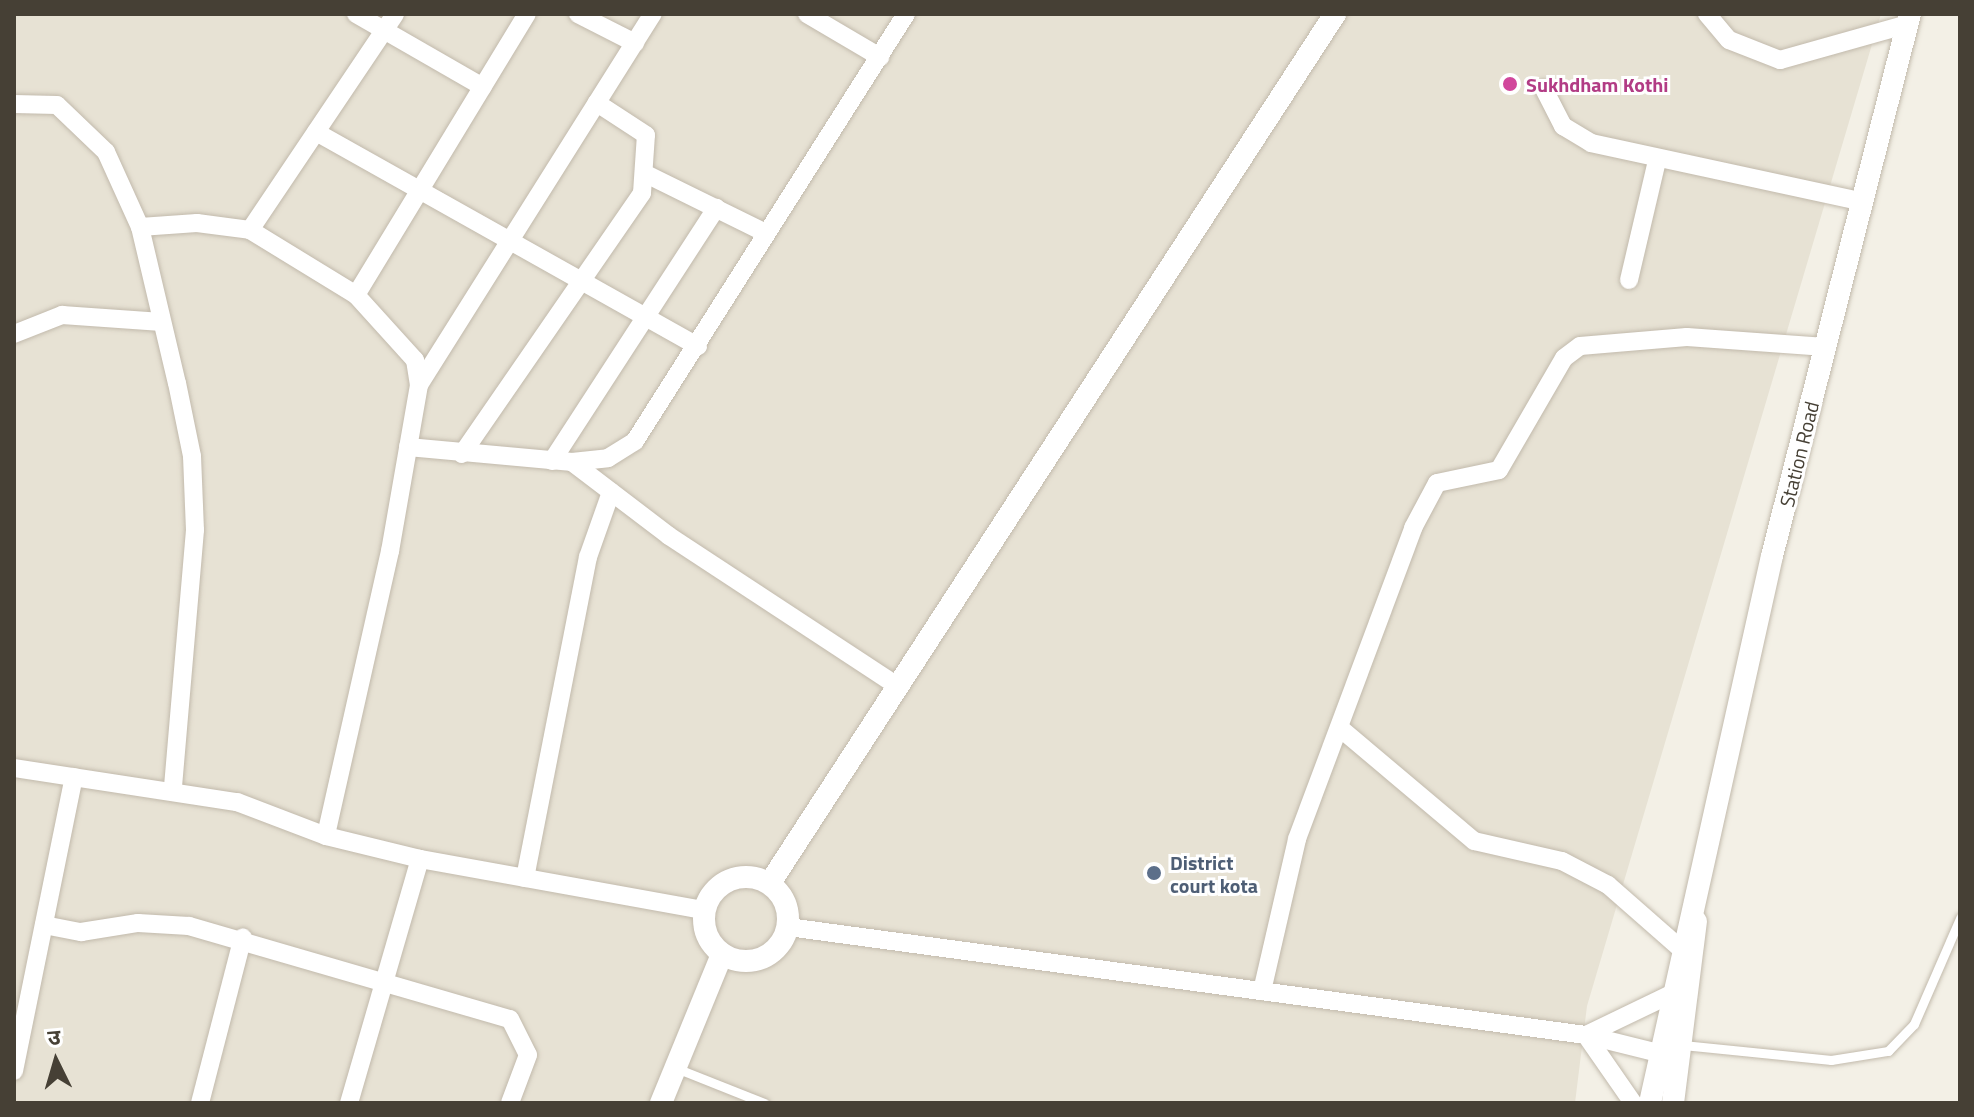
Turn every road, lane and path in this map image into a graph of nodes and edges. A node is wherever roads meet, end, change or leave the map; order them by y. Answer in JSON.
{"nodes":[{"id":1,"x":356,"y":14,"type":"edge"},
{"id":2,"x":527,"y":14,"type":"edge"},
{"id":3,"x":578,"y":14,"type":"edge"},
{"id":4,"x":653,"y":14,"type":"edge"},
{"id":5,"x":807,"y":14,"type":"edge"},
{"id":6,"x":906,"y":14,"type":"edge"},
{"id":7,"x":1335,"y":14,"type":"edge"},
{"id":8,"x":1707,"y":14,"type":"edge"},
{"id":9,"x":1909,"y":19,"type":"edge"},
{"id":10,"x":390,"y":21,"type":"edge"},
{"id":11,"x":635,"y":43,"type":"junction"},
{"id":12,"x":880,"y":57,"type":"junction"},
{"id":13,"x":483,"y":87,"type":"junction"},
{"id":14,"x":1544,"y":89,"type":"dead end"},
{"id":15,"x":597,"y":103,"type":"junction"},
{"id":16,"x":14,"y":104,"type":"edge"},
{"id":17,"x":316,"y":132,"type":"junction"},
{"id":18,"x":1657,"y":161,"type":"junction"},
{"id":19,"x":648,"y":175,"type":"junction"},
{"id":20,"x":420,"y":193,"type":"junction"},
{"id":21,"x":1863,"y":202,"type":"junction"},
{"id":22,"x":716,"y":208,"type":"junction"},
{"id":23,"x":140,"y":227,"type":"junction"},
{"id":24,"x":250,"y":230,"type":"junction"},
{"id":25,"x":766,"y":233,"type":"junction"},
{"id":26,"x":510,"y":240,"type":"junction"},
{"id":27,"x":1629,"y":280,"type":"dead end"},
{"id":28,"x":580,"y":281,"type":"junction"},
{"id":29,"x":356,"y":295,"type":"junction"},
{"id":30,"x":646,"y":316,"type":"junction"},
{"id":31,"x":162,"y":322,"type":"junction"},
{"id":32,"x":14,"y":334,"type":"edge"},
{"id":33,"x":698,"y":346,"type":"junction"},
{"id":34,"x":1826,"y":347,"type":"junction"},
{"id":35,"x":419,"y":385,"type":"junction"},
{"id":36,"x":408,"y":447,"type":"junction"},
{"id":37,"x":462,"y":454,"type":"junction"},
{"id":38,"x":552,"y":461,"type":"junction"},
{"id":39,"x":572,"y":462,"type":"junction"},
{"id":40,"x":611,"y":492,"type":"junction"},
{"id":41,"x":896,"y":685,"type":"junction"},
{"id":42,"x":1341,"y":729,"type":"junction"},
{"id":43,"x":14,"y":768,"type":"edge"},
{"id":44,"x":74,"y":777,"type":"junction"},
{"id":45,"x":173,"y":789,"type":"junction"},
{"id":46,"x":326,"y":836,"type":"junction"},
{"id":47,"x":420,"y":859,"type":"junction"},
{"id":48,"x":525,"y":878,"type":"junction"},
{"id":49,"x":770,"y":883,"type":"junction"},
{"id":50,"x":1696,"y":896,"type":"junction"},
{"id":51,"x":704,"y":910,"type":"junction"},
{"id":52,"x":1960,"y":918,"type":"edge"},
{"id":53,"x":44,"y":925,"type":"junction"},
{"id":54,"x":788,"y":927,"type":"junction"},
{"id":55,"x":243,"y":937,"type":"junction"},
{"id":56,"x":1680,"y":948,"type":"junction"},
{"id":57,"x":722,"y":954,"type":"junction"},
{"id":58,"x":387,"y":980,"type":"junction"},
{"id":59,"x":1262,"y":991,"type":"junction"},
{"id":60,"x":1669,"y":995,"type":"junction"},
{"id":61,"x":1586,"y":1035,"type":"junction"},
{"id":62,"x":1682,"y":1052,"type":"junction"},
{"id":63,"x":1658,"y":1053,"type":"junction"},
{"id":64,"x":676,"y":1068,"type":"junction"},
{"id":65,"x":14,"y":1071,"type":"edge"},
{"id":66,"x":200,"y":1103,"type":"edge"},
{"id":67,"x":349,"y":1103,"type":"edge"},
{"id":68,"x":510,"y":1103,"type":"edge"},
{"id":69,"x":661,"y":1103,"type":"edge"},
{"id":70,"x":764,"y":1103,"type":"edge"},
{"id":71,"x":1633,"y":1103,"type":"edge"},
{"id":72,"x":1650,"y":1103,"type":"edge"},
{"id":73,"x":1673,"y":1103,"type":"edge"}],
"edges":[{"from":1,"to":10,"type":"street"},
{"from":2,"to":13,"type":"street"},
{"from":3,"to":11,"type":"street"},
{"from":4,"to":11,"type":"street"},
{"from":5,"to":12,"type":"street"},
{"from":6,"to":12,"type":"street"},
{"from":7,"to":41,"type":"street"},
{"from":8,"to":9,"type":"street"},
{"from":9,"to":21,"type":"street","name":"Station Road"},
{"from":10,"to":13,"type":"street"},
{"from":10,"to":17,"type":"street"},
{"from":11,"to":15,"type":"street"},
{"from":12,"to":25,"type":"street"},
{"from":13,"to":20,"type":"street"},
{"from":14,"to":18,"type":"street"},
{"from":15,"to":19,"type":"street"},
{"from":15,"to":26,"type":"street"},
{"from":16,"to":23,"type":"street"},
{"from":17,"to":20,"type":"street"},
{"from":17,"to":24,"type":"street"},
{"from":18,"to":21,"type":"street"},
{"from":18,"to":27,"type":"street"},
{"from":19,"to":22,"type":"street"},
{"from":19,"to":28,"type":"street"},
{"from":20,"to":26,"type":"street"},
{"from":20,"to":29,"type":"street"},
{"from":21,"to":34,"type":"street","name":"Station Road"},
{"from":22,"to":25,"type":"street"},
{"from":22,"to":30,"type":"street"},
{"from":23,"to":24,"type":"street"},
{"from":23,"to":31,"type":"street"},
{"from":24,"to":29,"type":"street"},
{"from":25,"to":33,"type":"street"},
{"from":26,"to":28,"type":"street"},
{"from":26,"to":35,"type":"street"},
{"from":28,"to":30,"type":"street"},
{"from":28,"to":37,"type":"street"},
{"from":29,"to":35,"type":"street"},
{"from":30,"to":33,"type":"street"},
{"from":30,"to":38,"type":"street"},
{"from":31,"to":32,"type":"street"},
{"from":31,"to":45,"type":"street"},
{"from":33,"to":39,"type":"street"},
{"from":34,"to":42,"type":"street"},
{"from":34,"to":50,"type":"street","name":"Station Road"},
{"from":35,"to":36,"type":"street"},
{"from":36,"to":37,"type":"street"},
{"from":36,"to":46,"type":"street"},
{"from":37,"to":38,"type":"street"},
{"from":38,"to":39,"type":"street"},
{"from":39,"to":40,"type":"street"},
{"from":40,"to":41,"type":"street"},
{"from":40,"to":48,"type":"street"},
{"from":41,"to":49,"type":"street"},
{"from":42,"to":56,"type":"street"},
{"from":42,"to":59,"type":"street"},
{"from":43,"to":44,"type":"street"},
{"from":44,"to":45,"type":"street"},
{"from":44,"to":53,"type":"street"},
{"from":45,"to":46,"type":"street"},
{"from":46,"to":47,"type":"street"},
{"from":47,"to":48,"type":"street"},
{"from":47,"to":58,"type":"street"},
{"from":48,"to":51,"type":"street"},
{"from":49,"to":51,"type":"street"},
{"from":49,"to":54,"type":"street"},
{"from":50,"to":56,"type":"street","name":"Station Road"},
{"from":50,"to":62,"type":"street","name":"Station Road"},
{"from":51,"to":57,"type":"street"},
{"from":52,"to":62,"type":"lane"},
{"from":53,"to":55,"type":"street"},
{"from":53,"to":65,"type":"street"},
{"from":54,"to":57,"type":"street"},
{"from":54,"to":59,"type":"street"},
{"from":55,"to":58,"type":"street"},
{"from":55,"to":66,"type":"street"},
{"from":56,"to":60,"type":"street","name":"Station Road"},
{"from":57,"to":64,"type":"street"},
{"from":58,"to":67,"type":"street"},
{"from":58,"to":68,"type":"street"},
{"from":59,"to":61,"type":"street"},
{"from":60,"to":61,"type":"street"},
{"from":60,"to":63,"type":"street","name":"Station Road"},
{"from":61,"to":63,"type":"street"},
{"from":61,"to":71,"type":"street"},
{"from":62,"to":63,"type":"street"},
{"from":62,"to":73,"type":"street","name":"Station Road"},
{"from":63,"to":72,"type":"street","name":"Station Road"},
{"from":64,"to":69,"type":"street"},
{"from":64,"to":70,"type":"lane"}]}
